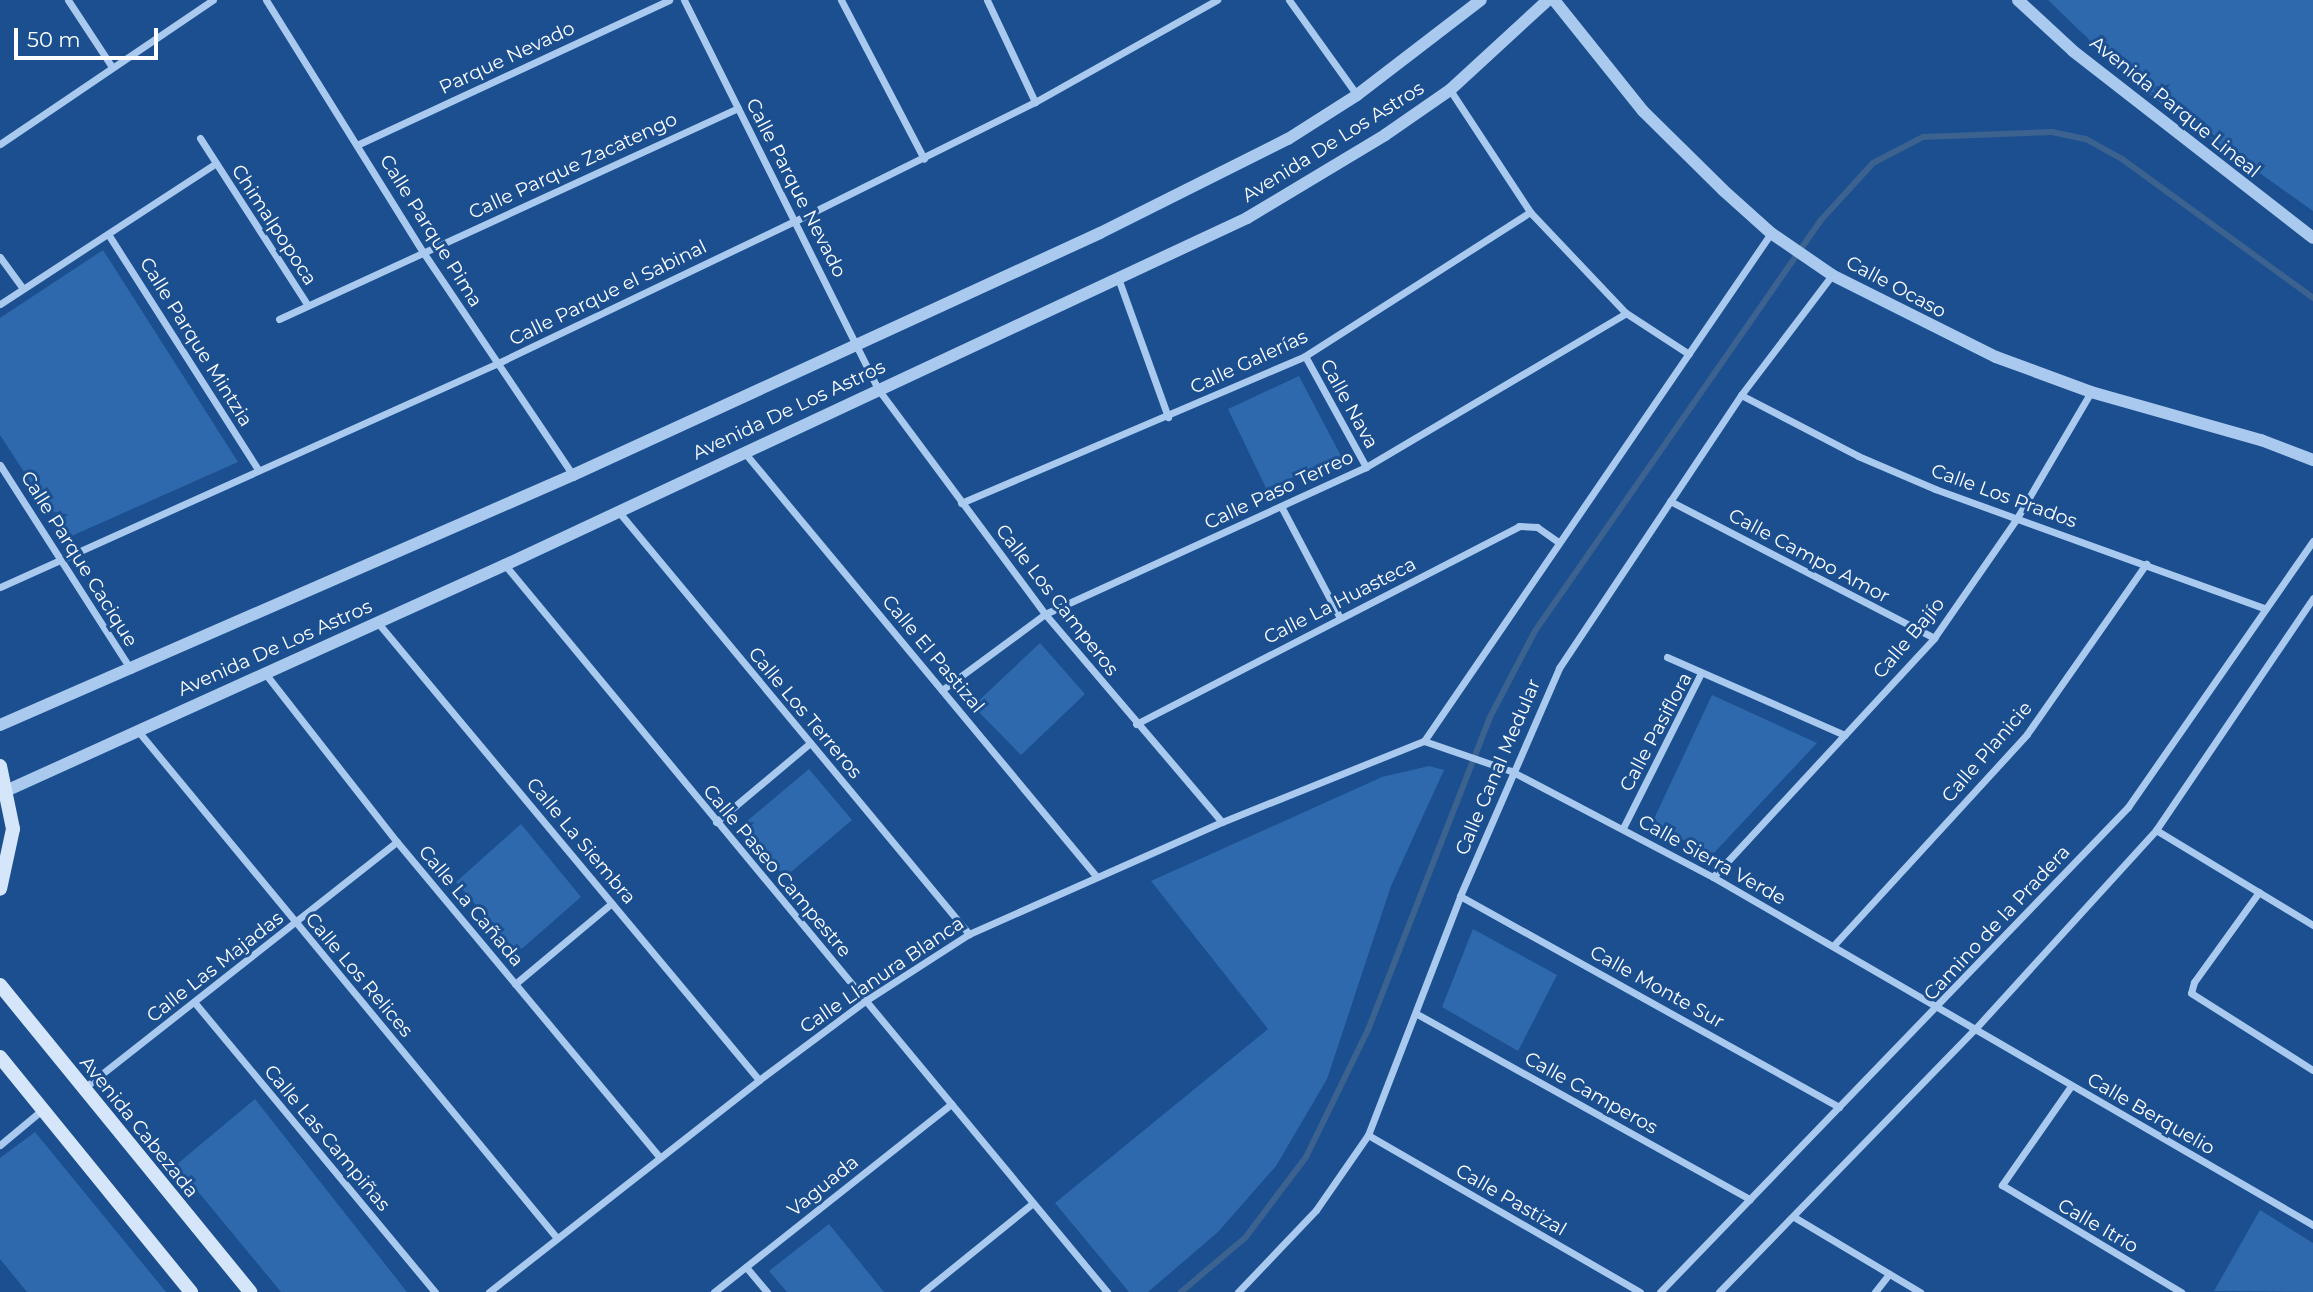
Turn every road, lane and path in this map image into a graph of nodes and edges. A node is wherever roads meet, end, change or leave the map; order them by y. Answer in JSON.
{"nodes":[{"id":1,"x":68,"y":0,"type":"edge"},
{"id":2,"x":213,"y":0,"type":"edge"},
{"id":3,"x":266,"y":0,"type":"edge"},
{"id":4,"x":669,"y":0,"type":"edge"},
{"id":5,"x":684,"y":0,"type":"edge"},
{"id":6,"x":841,"y":0,"type":"edge"},
{"id":7,"x":987,"y":0,"type":"edge"},
{"id":8,"x":1216,"y":0,"type":"edge"},
{"id":9,"x":1289,"y":0,"type":"edge"},
{"id":10,"x":1481,"y":0,"type":"edge"},
{"id":11,"x":1548,"y":0,"type":"edge"},
{"id":12,"x":1554,"y":0,"type":"edge"},
{"id":13,"x":2018,"y":0,"type":"edge"},
{"id":14,"x":112,"y":67,"type":"junction"},
{"id":15,"x":1450,"y":90,"type":"junction"},
{"id":16,"x":1357,"y":95,"type":"junction"},
{"id":17,"x":1035,"y":102,"type":"junction"},
{"id":18,"x":738,"y":108,"type":"junction"},
{"id":19,"x":200,"y":138,"type":"dead end"},
{"id":20,"x":0,"y":144,"type":"edge"},
{"id":21,"x":359,"y":144,"type":"junction"},
{"id":22,"x":924,"y":159,"type":"junction"},
{"id":23,"x":215,"y":164,"type":"junction"},
{"id":24,"x":1530,"y":212,"type":"junction"},
{"id":25,"x":795,"y":221,"type":"junction"},
{"id":26,"x":108,"y":233,"type":"junction"},
{"id":27,"x":1771,"y":233,"type":"junction"},
{"id":28,"x":2313,"y":238,"type":"edge"},
{"id":29,"x":422,"y":252,"type":"junction"},
{"id":30,"x":0,"y":257,"type":"edge"},
{"id":31,"x":1826,"y":271,"type":"junction"},
{"id":32,"x":1118,"y":278,"type":"junction"},
{"id":33,"x":23,"y":289,"type":"junction"},
{"id":34,"x":0,"y":304,"type":"edge"},
{"id":35,"x":307,"y":304,"type":"junction"},
{"id":36,"x":1626,"y":313,"type":"junction"},
{"id":37,"x":279,"y":319,"type":"dead end"},
{"id":38,"x":855,"y":342,"type":"junction"},
{"id":39,"x":1689,"y":354,"type":"junction"},
{"id":40,"x":1305,"y":356,"type":"junction"},
{"id":41,"x":496,"y":364,"type":"junction"},
{"id":42,"x":878,"y":389,"type":"junction"},
{"id":43,"x":2091,"y":392,"type":"junction"},
{"id":44,"x":1741,"y":395,"type":"junction"},
{"id":45,"x":1168,"y":417,"type":"junction"},
{"id":46,"x":744,"y":452,"type":"junction"},
{"id":47,"x":2313,"y":460,"type":"edge"},
{"id":48,"x":0,"y":465,"type":"edge"},
{"id":49,"x":1366,"y":467,"type":"junction"},
{"id":50,"x":257,"y":468,"type":"junction"},
{"id":51,"x":573,"y":475,"type":"junction"},
{"id":52,"x":1670,"y":501,"type":"junction"},
{"id":53,"x":961,"y":503,"type":"junction"},
{"id":54,"x":1282,"y":508,"type":"junction"},
{"id":55,"x":618,"y":512,"type":"junction"},
{"id":56,"x":2017,"y":518,"type":"junction"},
{"id":57,"x":1557,"y":541,"type":"junction"},
{"id":58,"x":2313,"y":541,"type":"edge"},
{"id":59,"x":60,"y":559,"type":"junction"},
{"id":60,"x":2146,"y":564,"type":"junction"},
{"id":61,"x":505,"y":565,"type":"junction"},
{"id":62,"x":0,"y":587,"type":"edge"},
{"id":63,"x":2313,"y":598,"type":"edge"},
{"id":64,"x":2264,"y":608,"type":"junction"},
{"id":65,"x":1045,"y":614,"type":"junction"},
{"id":66,"x":1340,"y":618,"type":"junction"},
{"id":67,"x":378,"y":623,"type":"junction"},
{"id":68,"x":1934,"y":638,"type":"junction"},
{"id":69,"x":1667,"y":657,"type":"dead end"},
{"id":70,"x":131,"y":670,"type":"junction"},
{"id":71,"x":264,"y":672,"type":"junction"},
{"id":72,"x":1702,"y":673,"type":"junction"},
{"id":73,"x":942,"y":690,"type":"junction"},
{"id":74,"x":1136,"y":724,"type":"junction"},
{"id":75,"x":0,"y":725,"type":"edge"},
{"id":76,"x":138,"y":731,"type":"junction"},
{"id":77,"x":1845,"y":735,"type":"junction"},
{"id":78,"x":1423,"y":741,"type":"junction"},
{"id":79,"x":810,"y":743,"type":"junction"},
{"id":80,"x":0,"y":766,"type":"edge"},
{"id":81,"x":1511,"y":771,"type":"junction"},
{"id":82,"x":8,"y":790,"type":"junction"},
{"id":83,"x":716,"y":822,"type":"junction"},
{"id":84,"x":1222,"y":822,"type":"junction"},
{"id":85,"x":1623,"y":828,"type":"junction"},
{"id":86,"x":2156,"y":830,"type":"junction"},
{"id":87,"x":397,"y":842,"type":"junction"},
{"id":88,"x":1097,"y":877,"type":"junction"},
{"id":89,"x":1713,"y":877,"type":"junction"},
{"id":90,"x":0,"y":889,"type":"edge"},
{"id":91,"x":2259,"y":892,"type":"junction"},
{"id":92,"x":1460,"y":895,"type":"junction"},
{"id":93,"x":612,"y":903,"type":"junction"},
{"id":94,"x":295,"y":923,"type":"junction"},
{"id":95,"x":2313,"y":925,"type":"edge"},
{"id":96,"x":969,"y":934,"type":"junction"},
{"id":97,"x":1833,"y":946,"type":"junction"},
{"id":98,"x":515,"y":984,"type":"junction"},
{"id":99,"x":0,"y":985,"type":"edge"},
{"id":100,"x":865,"y":1001,"type":"junction"},
{"id":101,"x":195,"y":1003,"type":"junction"},
{"id":102,"x":1940,"y":1007,"type":"junction"},
{"id":103,"x":1417,"y":1014,"type":"junction"},
{"id":104,"x":1975,"y":1028,"type":"junction"},
{"id":105,"x":0,"y":1057,"type":"edge"},
{"id":106,"x":2313,"y":1070,"type":"edge"},
{"id":107,"x":759,"y":1080,"type":"junction"},
{"id":108,"x":2071,"y":1086,"type":"junction"},
{"id":109,"x":84,"y":1089,"type":"junction"},
{"id":110,"x":951,"y":1104,"type":"junction"},
{"id":111,"x":1839,"y":1107,"type":"junction"},
{"id":112,"x":43,"y":1110,"type":"junction"},
{"id":113,"x":1367,"y":1135,"type":"junction"},
{"id":114,"x":0,"y":1145,"type":"edge"},
{"id":115,"x":659,"y":1157,"type":"junction"},
{"id":116,"x":1750,"y":1199,"type":"junction"},
{"id":117,"x":1033,"y":1203,"type":"junction"},
{"id":118,"x":1794,"y":1217,"type":"junction"},
{"id":119,"x":2313,"y":1225,"type":"edge"},
{"id":120,"x":557,"y":1238,"type":"junction"},
{"id":121,"x":746,"y":1267,"type":"junction"},
{"id":122,"x":1889,"y":1274,"type":"junction"},
{"id":123,"x":191,"y":1292,"type":"edge"},
{"id":124,"x":250,"y":1292,"type":"edge"},
{"id":125,"x":435,"y":1292,"type":"edge"},
{"id":126,"x":488,"y":1292,"type":"edge"},
{"id":127,"x":714,"y":1292,"type":"edge"},
{"id":128,"x":767,"y":1292,"type":"edge"},
{"id":129,"x":923,"y":1292,"type":"edge"},
{"id":130,"x":1107,"y":1292,"type":"edge"},
{"id":131,"x":1238,"y":1292,"type":"edge"},
{"id":132,"x":1640,"y":1292,"type":"edge"},
{"id":133,"x":1660,"y":1292,"type":"edge"},
{"id":134,"x":1719,"y":1292,"type":"edge"},
{"id":135,"x":1875,"y":1292,"type":"edge"},
{"id":136,"x":1920,"y":1292,"type":"edge"},
{"id":137,"x":2181,"y":1292,"type":"edge"}],
"edges":[{"from":1,"to":14,"type":"street"},
{"from":2,"to":14,"type":"street"},
{"from":3,"to":21,"type":"street","name":"Calle Parque Pima"},
{"from":4,"to":21,"type":"street","name":"Parque Nevado"},
{"from":5,"to":18,"type":"street","name":"Calle Parque Nevado"},
{"from":6,"to":22,"type":"street"},
{"from":7,"to":17,"type":"street"},
{"from":8,"to":17,"type":"street","name":"Calle Parque el Sabinal"},
{"from":9,"to":16,"type":"street"},
{"from":10,"to":16,"type":"street","name":"Avenida De Los Astros"},
{"from":11,"to":15,"type":"street","name":"Avenida De Los Astros"},
{"from":12,"to":27,"type":"street","name":"Calle Ocaso"},
{"from":13,"to":28,"type":"street","name":"Avenida Parque Lineal"},
{"from":14,"to":20,"type":"street"},
{"from":15,"to":24,"type":"street"},
{"from":15,"to":32,"type":"street","name":"Avenida De Los Astros"},
{"from":16,"to":38,"type":"street","name":"Avenida De Los Astros"},
{"from":17,"to":22,"type":"street","name":"Calle Parque el Sabinal"},
{"from":18,"to":25,"type":"street","name":"Calle Parque Nevado"},
{"from":18,"to":29,"type":"street","name":"Calle Parque Zacatengo"},
{"from":19,"to":23,"type":"street","name":"Chimalpopoca"},
{"from":21,"to":29,"type":"street","name":"Calle Parque Pima"},
{"from":22,"to":25,"type":"street","name":"Calle Parque el Sabinal"},
{"from":23,"to":26,"type":"street"},
{"from":23,"to":35,"type":"street","name":"Chimalpopoca"},
{"from":24,"to":36,"type":"street"},
{"from":24,"to":40,"type":"street","name":"Calle Galerías"},
{"from":25,"to":38,"type":"street","name":"Calle Parque Nevado"},
{"from":25,"to":41,"type":"street","name":"Calle Parque el Sabinal"},
{"from":26,"to":33,"type":"street"},
{"from":26,"to":50,"type":"street","name":"Calle Parque Mintzia"},
{"from":27,"to":31,"type":"street","name":"Calle Ocaso"},
{"from":27,"to":39,"type":"street"},
{"from":29,"to":35,"type":"street","name":"Calle Parque Zacatengo"},
{"from":29,"to":41,"type":"street","name":"Calle Parque Pima"},
{"from":30,"to":33,"type":"street"},
{"from":31,"to":43,"type":"street","name":"Calle Ocaso"},
{"from":31,"to":44,"type":"street","name":"Calle Canal Medular"},
{"from":32,"to":42,"type":"street","name":"Avenida De Los Astros"},
{"from":32,"to":45,"type":"street"},
{"from":33,"to":34,"type":"street"},
{"from":35,"to":37,"type":"street","name":"Calle Parque Zacatengo"},
{"from":36,"to":39,"type":"street"},
{"from":36,"to":49,"type":"street","name":"Calle Paso Terreo"},
{"from":38,"to":42,"type":"street","name":"Calle Parque Nevado"},
{"from":38,"to":51,"type":"street","name":"Avenida De Los Astros"},
{"from":39,"to":57,"type":"street"},
{"from":40,"to":45,"type":"street","name":"Calle Galerías"},
{"from":40,"to":49,"type":"street","name":"Calle Nava"},
{"from":41,"to":50,"type":"street","name":"Calle Parque el Sabinal"},
{"from":41,"to":51,"type":"street","name":"Calle Parque Pima"},
{"from":42,"to":46,"type":"street","name":"Avenida De Los Astros"},
{"from":42,"to":53,"type":"street","name":"Calle Los Camperos"},
{"from":43,"to":47,"type":"street","name":"Calle Ocaso"},
{"from":43,"to":56,"type":"street","name":"Calle Bajío"},
{"from":44,"to":52,"type":"street","name":"Calle Canal Medular"},
{"from":44,"to":56,"type":"street","name":"Calle Los Prados"},
{"from":45,"to":53,"type":"street","name":"Calle Galerías"},
{"from":46,"to":55,"type":"street","name":"Avenida De Los Astros"},
{"from":46,"to":73,"type":"street","name":"Calle El Pastizal"},
{"from":48,"to":59,"type":"street","name":"Calle Parque Cacique"},
{"from":49,"to":54,"type":"street","name":"Calle Paso Terreo"},
{"from":50,"to":59,"type":"street","name":"Calle Parque el Sabinal"},
{"from":51,"to":70,"type":"street","name":"Avenida De Los Astros"},
{"from":52,"to":68,"type":"street","name":"Calle Campo Amor"},
{"from":52,"to":81,"type":"street","name":"Calle Canal Medular"},
{"from":53,"to":65,"type":"street","name":"Calle Los Camperos"},
{"from":54,"to":65,"type":"street","name":"Calle Paso Terreo"},
{"from":54,"to":66,"type":"street"},
{"from":55,"to":61,"type":"street","name":"Avenida De Los Astros"},
{"from":55,"to":79,"type":"street","name":"Calle Los Terreros"},
{"from":56,"to":60,"type":"street","name":"Calle Los Prados"},
{"from":56,"to":68,"type":"street","name":"Calle Bajío"},
{"from":57,"to":66,"type":"street","name":"Calle La Huasteca"},
{"from":57,"to":78,"type":"street"},
{"from":58,"to":64,"type":"street","name":"Camino de la Pradera"},
{"from":59,"to":62,"type":"street","name":"Calle Parque el Sabinal"},
{"from":59,"to":70,"type":"street","name":"Calle Parque Cacique"},
{"from":60,"to":64,"type":"street","name":"Calle Los Prados"},
{"from":60,"to":97,"type":"street","name":"Calle Planicie"},
{"from":61,"to":67,"type":"street","name":"Avenida De Los Astros"},
{"from":61,"to":83,"type":"street","name":"Calle Paseo Campestre"},
{"from":63,"to":86,"type":"street"},
{"from":64,"to":102,"type":"street","name":"Camino de la Pradera"},
{"from":65,"to":73,"type":"street","name":"Calle Paso Terreo"},
{"from":65,"to":74,"type":"street","name":"Calle Los Camperos"},
{"from":66,"to":74,"type":"street","name":"Calle La Huasteca"},
{"from":67,"to":71,"type":"street","name":"Avenida De Los Astros"},
{"from":67,"to":93,"type":"street","name":"Calle La Siembra"},
{"from":68,"to":77,"type":"street","name":"Calle Bajío"},
{"from":69,"to":72,"type":"street"},
{"from":70,"to":75,"type":"street","name":"Avenida De Los Astros"},
{"from":71,"to":76,"type":"street","name":"Avenida De Los Astros"},
{"from":71,"to":87,"type":"street","name":"Calle La Cañada"},
{"from":72,"to":77,"type":"street","name":"Calle Pasiflora"},
{"from":72,"to":85,"type":"street","name":"Calle Pasiflora"},
{"from":73,"to":88,"type":"street","name":"Calle El Pastizal"},
{"from":74,"to":84,"type":"street","name":"Calle Los Camperos"},
{"from":76,"to":82,"type":"street","name":"Avenida De Los Astros"},
{"from":76,"to":94,"type":"street","name":"Calle Los Relices"},
{"from":77,"to":89,"type":"street","name":"Calle Bajío"},
{"from":78,"to":81,"type":"street","name":"Calle Sierra Verde"},
{"from":78,"to":84,"type":"street","name":"Calle Llanura Blanca"},
{"from":79,"to":83,"type":"street"},
{"from":79,"to":96,"type":"street","name":"Calle Los Terreros"},
{"from":80,"to":82,"type":"main road"},
{"from":81,"to":85,"type":"street","name":"Calle Sierra Verde"},
{"from":81,"to":92,"type":"street","name":"Calle Canal Medular"},
{"from":82,"to":90,"type":"main road"},
{"from":83,"to":100,"type":"street","name":"Calle Paseo Campestre"},
{"from":84,"to":88,"type":"street","name":"Calle Llanura Blanca"},
{"from":85,"to":89,"type":"street","name":"Calle Sierra Verde"},
{"from":86,"to":91,"type":"street"},
{"from":86,"to":104,"type":"street"},
{"from":87,"to":94,"type":"street","name":"Calle Las Majadas"},
{"from":87,"to":98,"type":"street","name":"Calle La Cañada"},
{"from":88,"to":96,"type":"street","name":"Calle Llanura Blanca"},
{"from":89,"to":97,"type":"street","name":"Calle Sierra Verde"},
{"from":91,"to":95,"type":"street"},
{"from":91,"to":106,"type":"street"},
{"from":92,"to":103,"type":"street","name":"Calle Canal Medular"},
{"from":92,"to":111,"type":"street","name":"Calle Monte Sur"},
{"from":93,"to":98,"type":"street"},
{"from":93,"to":107,"type":"street","name":"Calle La Siembra"},
{"from":94,"to":101,"type":"street","name":"Calle Las Majadas"},
{"from":94,"to":120,"type":"street","name":"Calle Los Relices"},
{"from":96,"to":100,"type":"street","name":"Calle Llanura Blanca"},
{"from":97,"to":102,"type":"street","name":"Calle Sierra Verde"},
{"from":98,"to":115,"type":"street","name":"Calle La Cañada"},
{"from":99,"to":109,"type":"main road","name":"Avenida Cabezada"},
{"from":100,"to":107,"type":"street","name":"Calle Llanura Blanca"},
{"from":100,"to":110,"type":"street","name":"Calle Paseo Campestre"},
{"from":101,"to":109,"type":"street","name":"Calle Las Majadas"},
{"from":101,"to":125,"type":"street","name":"Calle Las Campiñas"},
{"from":102,"to":104,"type":"street","name":"Calle Sierra Verde"},
{"from":102,"to":111,"type":"street","name":"Camino de la Pradera"},
{"from":103,"to":113,"type":"street","name":"Calle Canal Medular"},
{"from":103,"to":116,"type":"street","name":"Calle Camperos"},
{"from":104,"to":108,"type":"street","name":"Calle Berquelio"},
{"from":104,"to":118,"type":"street"},
{"from":105,"to":112,"type":"main road"},
{"from":107,"to":115,"type":"street","name":"Calle Llanura Blanca"},
{"from":108,"to":119,"type":"street","name":"Calle Berquelio"},
{"from":108,"to":137,"type":"street","name":"Calle Itrio"},
{"from":109,"to":124,"type":"main road","name":"Avenida Cabezada"},
{"from":110,"to":117,"type":"street","name":"Calle Paseo Campestre"},
{"from":110,"to":121,"type":"street","name":"Vaguada"},
{"from":111,"to":116,"type":"street","name":"Camino de la Pradera"},
{"from":112,"to":114,"type":"street"},
{"from":112,"to":123,"type":"main road"},
{"from":113,"to":131,"type":"street","name":"Calle Canal Medular"},
{"from":113,"to":132,"type":"street","name":"Calle Pastizal"},
{"from":115,"to":120,"type":"street","name":"Calle Llanura Blanca"},
{"from":116,"to":133,"type":"street","name":"Camino de la Pradera"},
{"from":117,"to":129,"type":"street"},
{"from":117,"to":130,"type":"street","name":"Calle Paseo Campestre"},
{"from":118,"to":122,"type":"street"},
{"from":118,"to":134,"type":"street"},
{"from":120,"to":126,"type":"street","name":"Calle Llanura Blanca"},
{"from":121,"to":127,"type":"street","name":"Vaguada"},
{"from":121,"to":128,"type":"street"},
{"from":122,"to":135,"type":"street"},
{"from":122,"to":136,"type":"street"}]}
